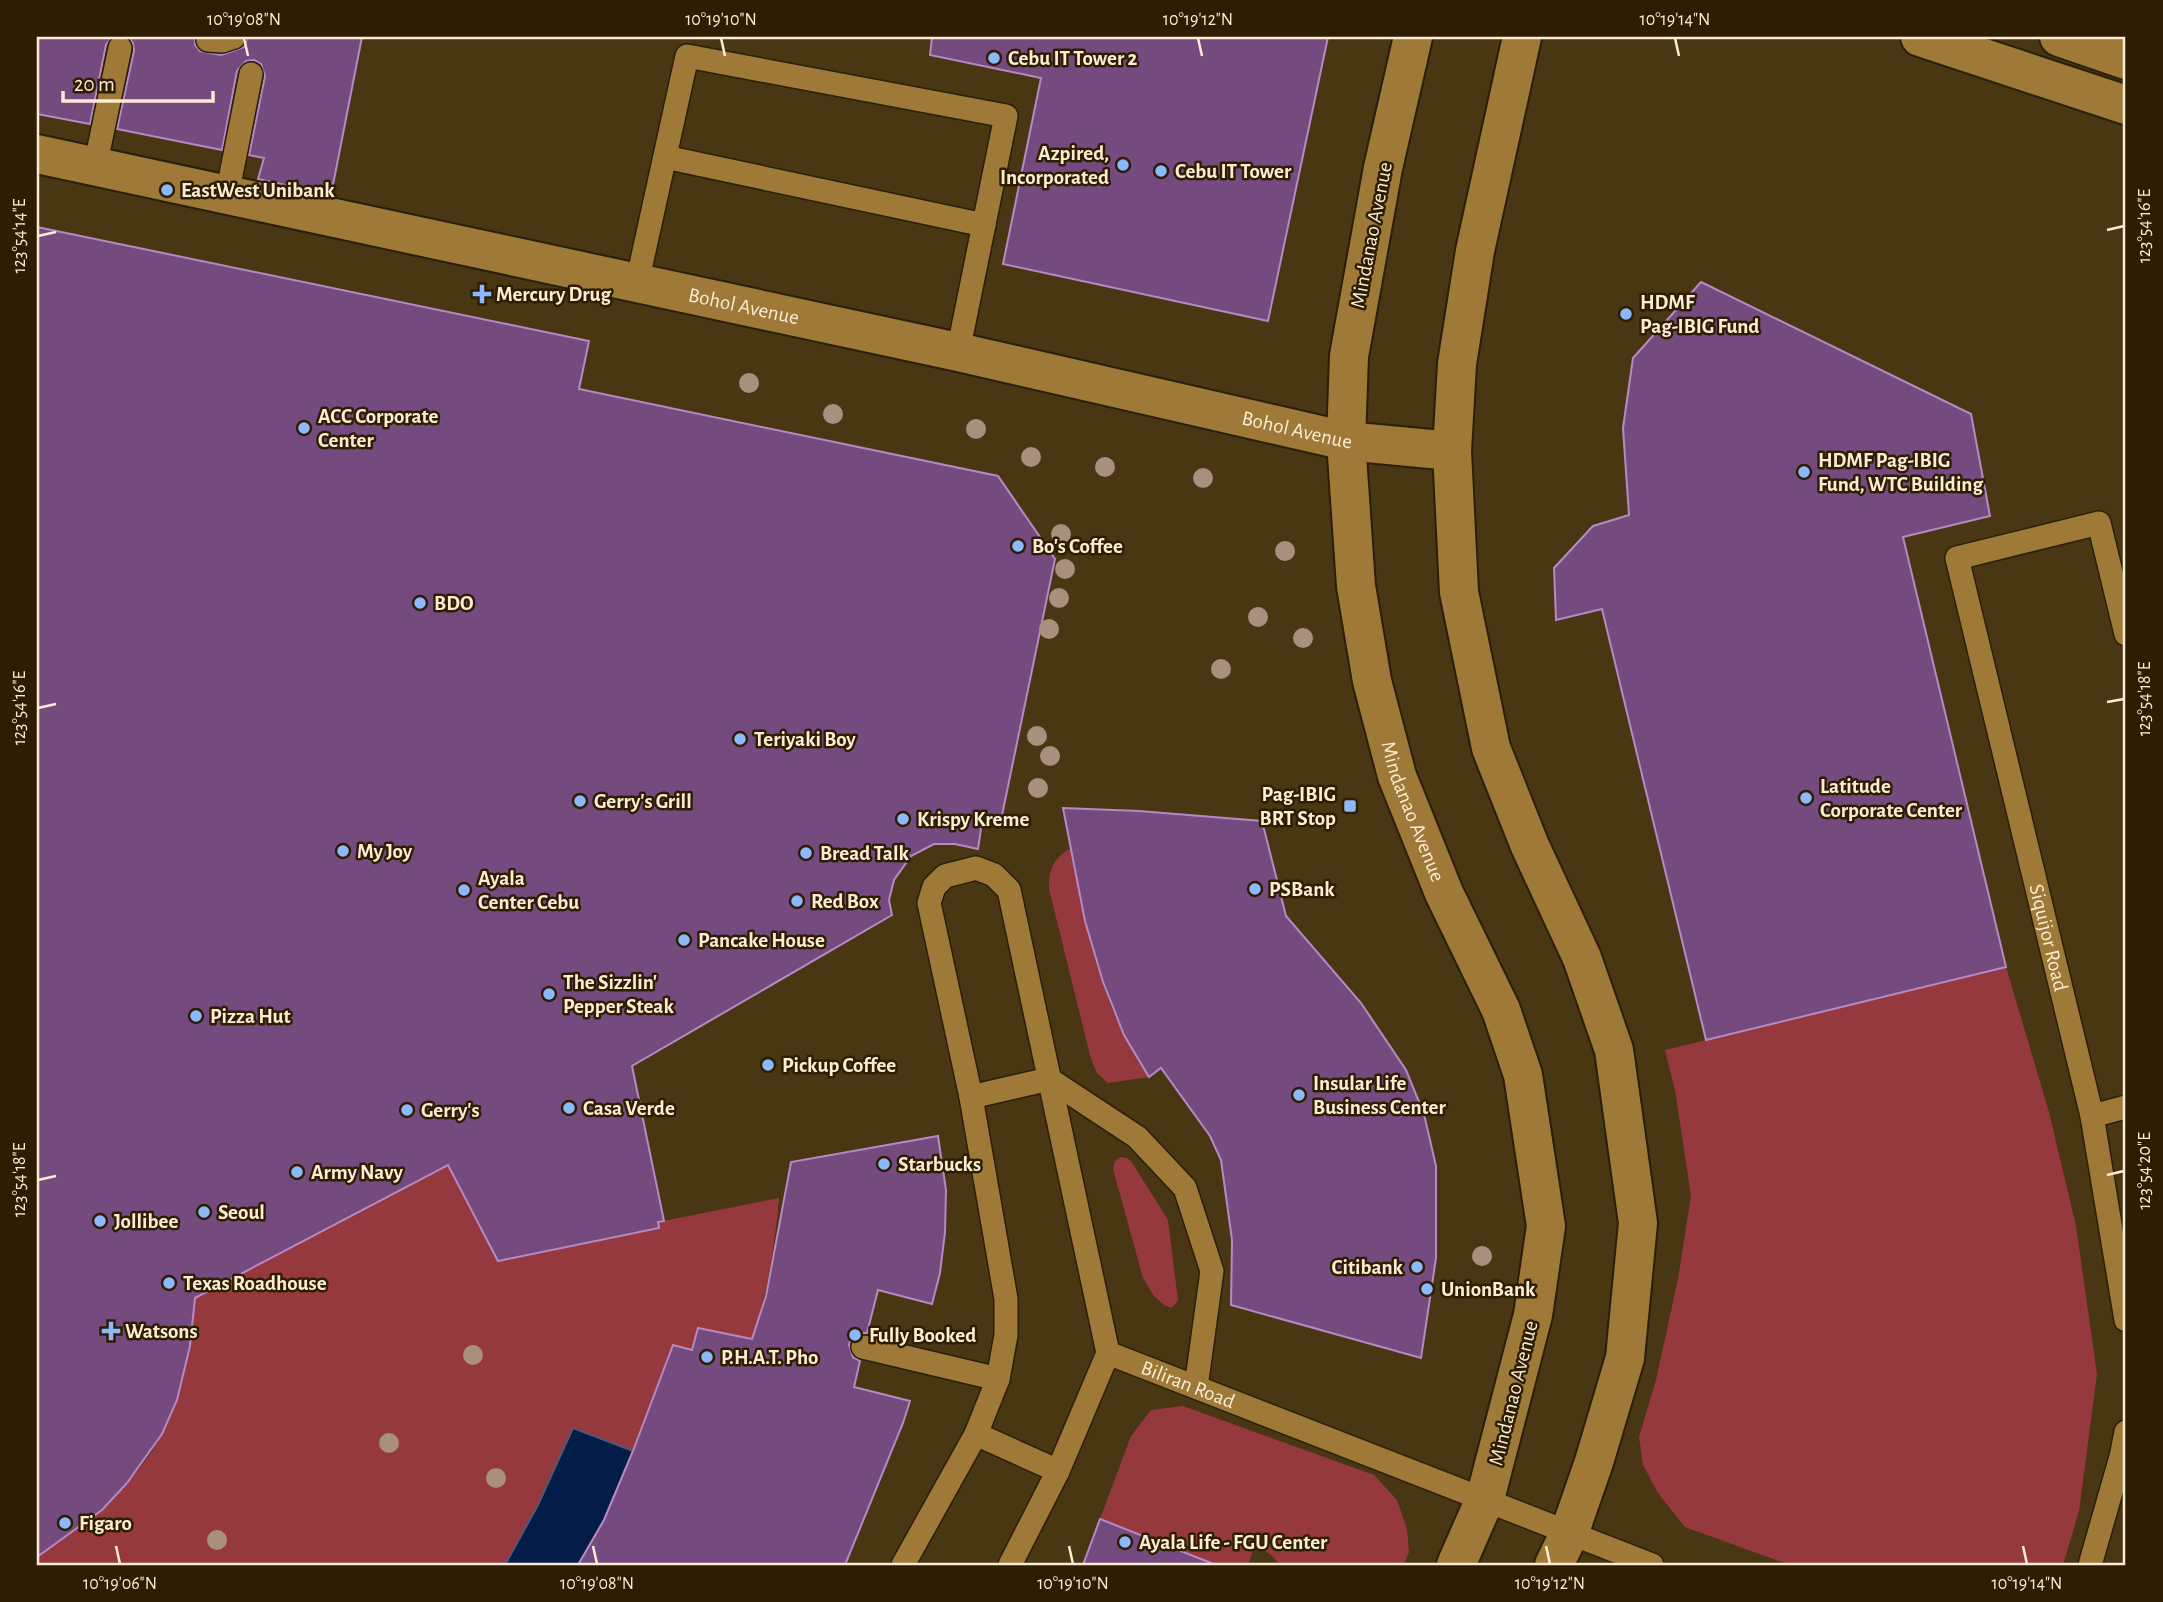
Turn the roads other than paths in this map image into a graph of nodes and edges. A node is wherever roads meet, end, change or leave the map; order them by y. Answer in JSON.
{"nodes":[{"id":1,"x":234,"y":37,"type":"edge"},
{"id":2,"x":1413,"y":37,"type":"edge"},
{"id":3,"x":1522,"y":37,"type":"edge"},
{"id":4,"x":1920,"y":37,"type":"edge"},
{"id":5,"x":2059,"y":37,"type":"edge"},
{"id":6,"x":208,"y":40,"type":"dead end"},
{"id":7,"x":121,"y":48,"type":"dead end"},
{"id":8,"x":2126,"y":60,"type":"edge"},
{"id":9,"x":251,"y":74,"type":"dead end"},
{"id":10,"x":2126,"y":105,"type":"edge"},
{"id":11,"x":37,"y":154,"type":"edge"},
{"id":12,"x":665,"y":157,"type":"junction"},
{"id":13,"x":95,"y":167,"type":"junction"},
{"id":14,"x":227,"y":195,"type":"junction"},
{"id":15,"x":984,"y":225,"type":"junction"},
{"id":16,"x":637,"y":283,"type":"junction"},
{"id":17,"x":958,"y":352,"type":"junction"},
{"id":18,"x":1346,"y":441,"type":"junction"},
{"id":19,"x":1452,"y":451,"type":"junction"},
{"id":20,"x":2126,"y":634,"type":"edge"},
{"id":21,"x":1049,"y":1079,"type":"junction"},
{"id":22,"x":971,"y":1097,"type":"junction"},
{"id":23,"x":2126,"y":1107,"type":"edge"},
{"id":24,"x":2092,"y":1116,"type":"junction"},
{"id":25,"x":2126,"y":1321,"type":"edge"},
{"id":26,"x":863,"y":1347,"type":"dead end"},
{"id":27,"x":1108,"y":1353,"type":"junction"},
{"id":28,"x":998,"y":1379,"type":"junction"},
{"id":29,"x":1196,"y":1387,"type":"junction"},
{"id":30,"x":2126,"y":1432,"type":"edge"},
{"id":31,"x":976,"y":1434,"type":"junction"},
{"id":32,"x":1058,"y":1471,"type":"junction"},
{"id":33,"x":1485,"y":1499,"type":"junction"},
{"id":34,"x":1562,"y":1550,"type":"edge"},
{"id":35,"x":903,"y":1565,"type":"edge"},
{"id":36,"x":1010,"y":1565,"type":"edge"},
{"id":37,"x":1457,"y":1565,"type":"edge"},
{"id":38,"x":1652,"y":1565,"type":"edge"},
{"id":39,"x":2090,"y":1565,"type":"edge"}],
"edges":[{"from":1,"to":6,"type":"lane"},
{"from":2,"to":18,"type":"street","name":"Mindanao Avenue"},
{"from":3,"to":19,"type":"street"},
{"from":4,"to":10,"type":"street"},
{"from":5,"to":8,"type":"street"},
{"from":7,"to":13,"type":"lane"},
{"from":9,"to":14,"type":"lane"},
{"from":11,"to":13,"type":"street","name":"Bohol Avenue"},
{"from":12,"to":15,"type":"lane"},
{"from":12,"to":15,"type":"lane"},
{"from":12,"to":16,"type":"lane"},
{"from":13,"to":14,"type":"street","name":"Bohol Avenue"},
{"from":14,"to":16,"type":"street","name":"Bohol Avenue"},
{"from":15,"to":17,"type":"lane"},
{"from":16,"to":17,"type":"street","name":"Bohol Avenue"},
{"from":17,"to":18,"type":"street","name":"Bohol Avenue"},
{"from":18,"to":19,"type":"street","name":"Bohol Avenue"},
{"from":18,"to":33,"type":"street","name":"Mindanao Avenue"},
{"from":19,"to":34,"type":"street"},
{"from":20,"to":24,"type":"lane","name":"Siquijor Road"},
{"from":21,"to":22,"type":"lane"},
{"from":21,"to":22,"type":"lane"},
{"from":21,"to":27,"type":"lane"},
{"from":21,"to":29,"type":"lane"},
{"from":22,"to":28,"type":"lane"},
{"from":23,"to":24,"type":"lane"},
{"from":24,"to":25,"type":"lane","name":"Siquijor Road"},
{"from":26,"to":28,"type":"lane"},
{"from":27,"to":29,"type":"lane","name":"Biliran Road"},
{"from":27,"to":32,"type":"lane"},
{"from":28,"to":31,"type":"lane"},
{"from":29,"to":33,"type":"lane","name":"Biliran Road"},
{"from":30,"to":39,"type":"lane"},
{"from":31,"to":32,"type":"lane"},
{"from":31,"to":35,"type":"lane"},
{"from":32,"to":36,"type":"lane"},
{"from":33,"to":34,"type":"lane"},
{"from":33,"to":37,"type":"street","name":"Mindanao Avenue"},
{"from":34,"to":38,"type":"lane"}]}
